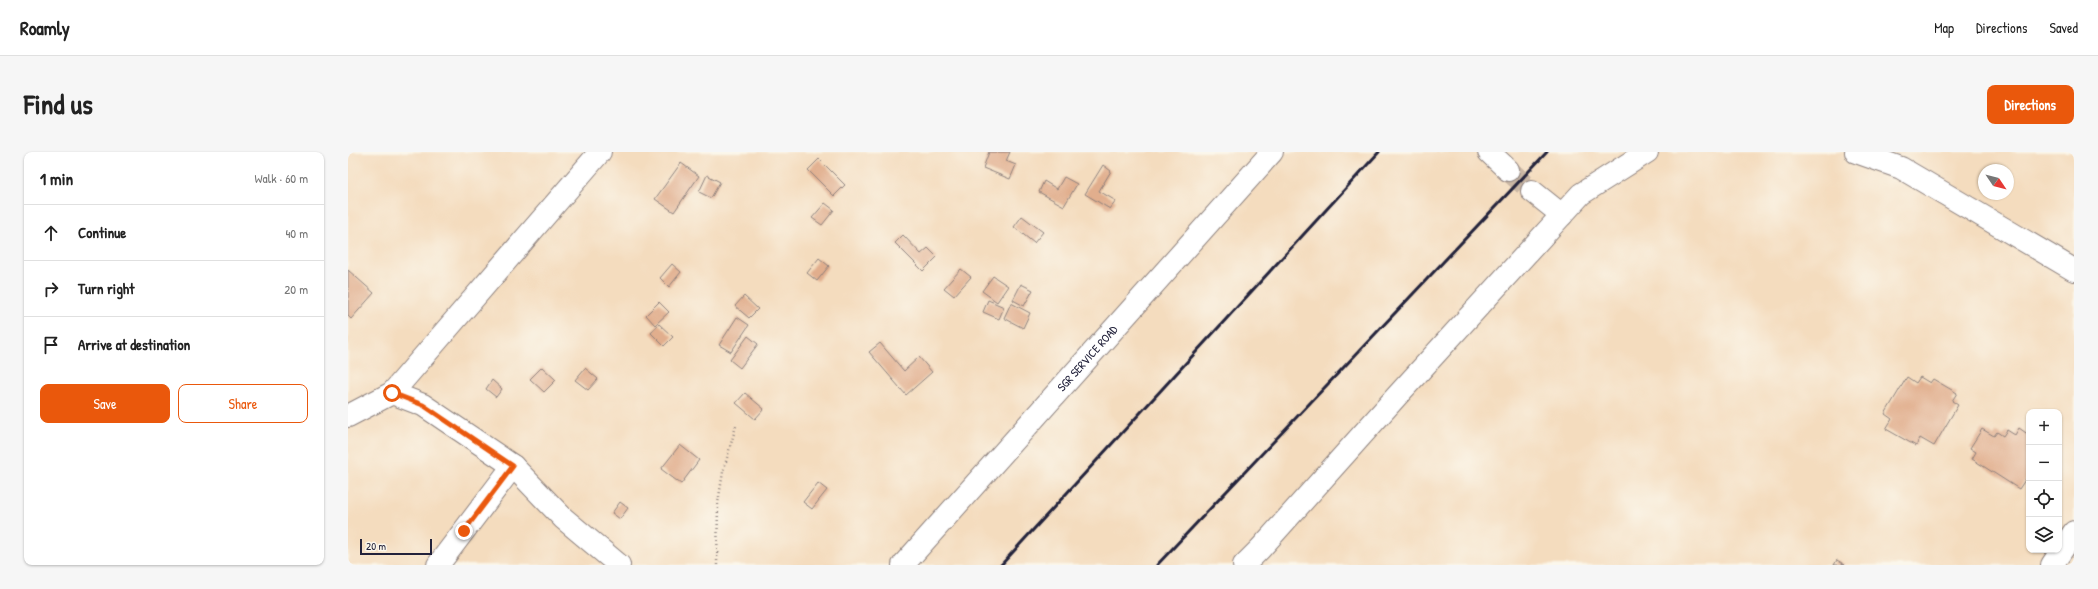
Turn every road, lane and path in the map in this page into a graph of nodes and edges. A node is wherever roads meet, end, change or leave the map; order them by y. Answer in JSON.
{"nodes":[{"id":1,"x":600,"y":152,"type":"edge"},
{"id":2,"x":1272,"y":152,"type":"edge"},
{"id":3,"x":1489,"y":152,"type":"edge"},
{"id":4,"x":1647,"y":152,"type":"edge"},
{"id":5,"x":1856,"y":152,"type":"edge"},
{"id":6,"x":1508,"y":170,"type":"tunnel mouth"},
{"id":7,"x":1532,"y":191,"type":"tunnel mouth"},
{"id":8,"x":1562,"y":215,"type":"junction"},
{"id":9,"x":2074,"y":270,"type":"edge"},
{"id":10,"x":392,"y":393,"type":"junction"},
{"id":11,"x":348,"y":416,"type":"edge"},
{"id":12,"x":736,"y":426,"type":"dead end"},
{"id":13,"x":513,"y":466,"type":"junction"},
{"id":14,"x":2074,"y":532,"type":"edge"},
{"id":15,"x":438,"y":565,"type":"edge"},
{"id":16,"x":619,"y":565,"type":"edge"},
{"id":17,"x":717,"y":565,"type":"edge"},
{"id":18,"x":903,"y":565,"type":"edge"},
{"id":19,"x":1244,"y":565,"type":"edge"},
{"id":20,"x":2052,"y":565,"type":"edge"}],
"edges":[{"from":1,"to":10,"type":"street"},
{"from":2,"to":18,"type":"street","name":"SGR SERVICE ROAD"},
{"from":3,"to":6,"type":"street"},
{"from":4,"to":8,"type":"street"},
{"from":5,"to":9,"type":"street"},
{"from":7,"to":8,"type":"street"},
{"from":8,"to":19,"type":"street"},
{"from":10,"to":11,"type":"street"},
{"from":10,"to":13,"type":"street"},
{"from":12,"to":17,"type":"path"},
{"from":13,"to":15,"type":"street"},
{"from":13,"to":16,"type":"street"},
{"from":14,"to":20,"type":"street"}]}
